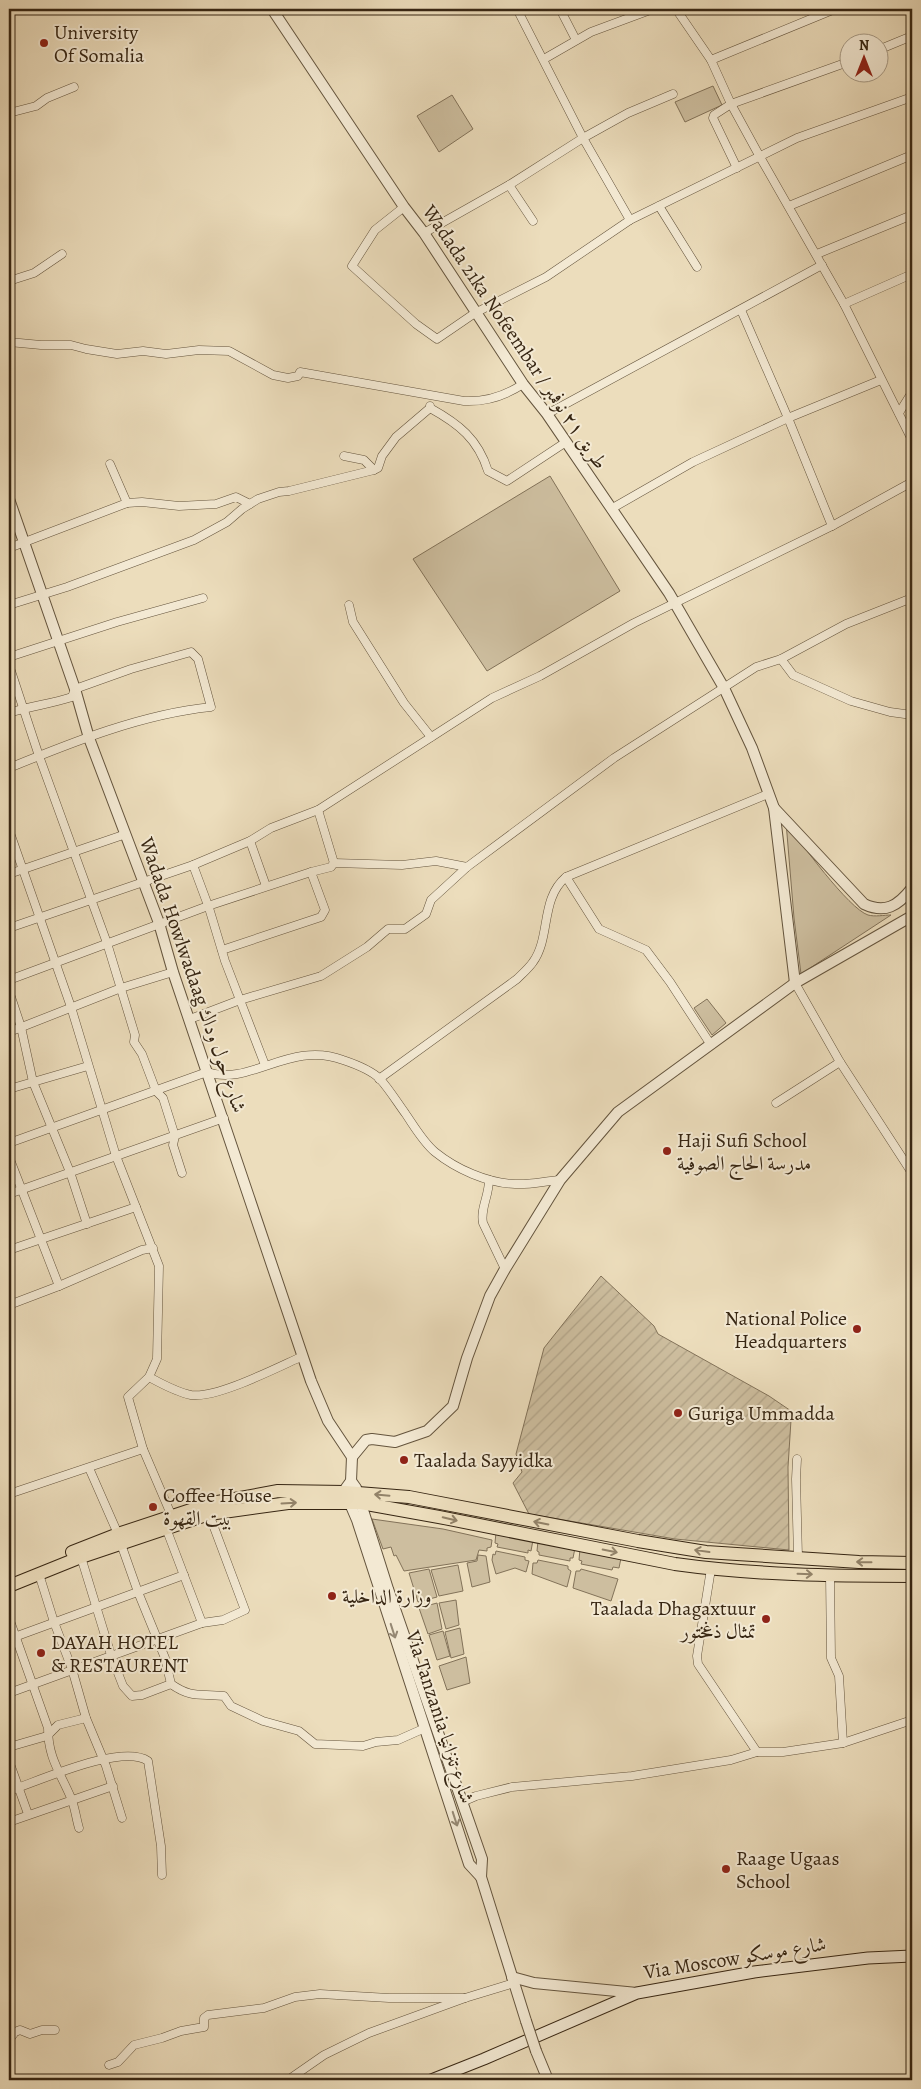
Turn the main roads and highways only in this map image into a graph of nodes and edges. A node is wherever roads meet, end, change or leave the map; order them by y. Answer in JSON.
{"nodes":[{"id":1,"x":353,"y":1494,"type":"junction"},
{"id":2,"x":171,"y":1523,"type":"junction"},
{"id":3,"x":502,"y":1523,"type":"junction"},
{"id":4,"x":120,"y":1539,"type":"junction"},
{"id":5,"x":766,"y":1557,"type":"junction"},
{"id":6,"x":912,"y":1563,"type":"edge"},
{"id":7,"x":770,"y":1573,"type":"junction"},
{"id":8,"x":9,"y":1576,"type":"edge"},
{"id":9,"x":912,"y":1576,"type":"edge"},
{"id":10,"x":9,"y":1586,"type":"edge"},
{"id":11,"x":912,"y":1956,"type":"edge"},
{"id":12,"x":431,"y":2080,"type":"edge"}],
"edges":[{"from":2,"to":1,"type":"highway","one_way":true},
{"from":1,"to":2,"type":"highway"},
{"from":1,"to":3,"type":"highway"},
{"from":2,"to":4,"type":"highway"},
{"from":5,"to":3,"type":"highway","one_way":true},
{"from":3,"to":7,"type":"highway","one_way":true},
{"from":4,"to":8,"type":"highway"},
{"from":4,"to":10,"type":"highway"},
{"from":6,"to":5,"type":"highway","one_way":true},
{"from":5,"to":7,"type":"highway"},
{"from":7,"to":9,"type":"highway","one_way":true},
{"from":11,"to":12,"type":"main road","name":"Via Moscow شارع موسكو"}]}
